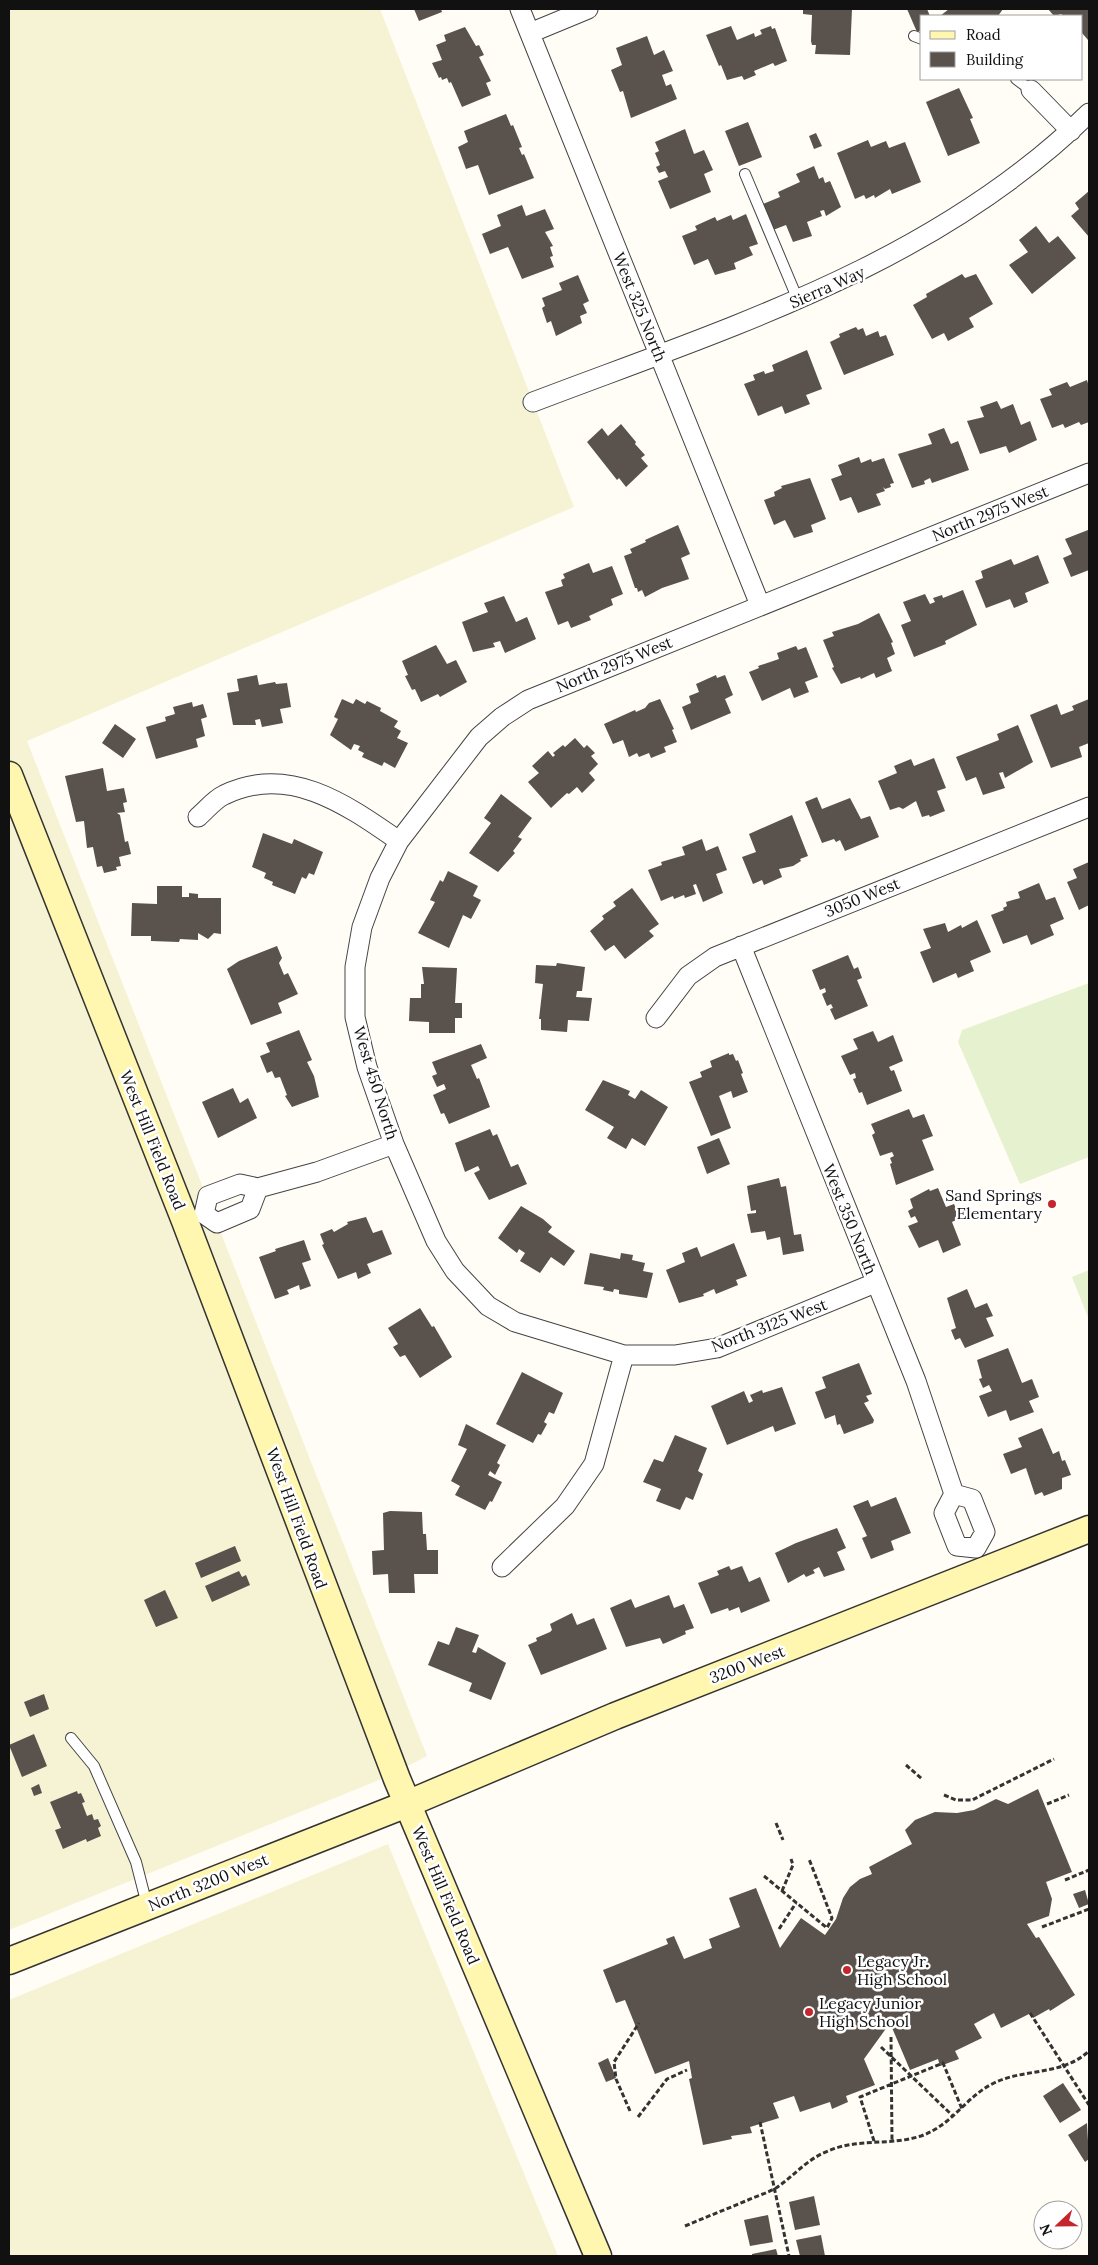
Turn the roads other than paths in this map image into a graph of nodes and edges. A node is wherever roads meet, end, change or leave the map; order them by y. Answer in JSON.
{"nodes":[{"id":1,"x":520,"y":9,"type":"edge"},
{"id":2,"x":588,"y":9,"type":"edge"},
{"id":3,"x":530,"y":32,"type":"junction"},
{"id":4,"x":1023,"y":84,"type":"edge"},
{"id":5,"x":1089,"y":113,"type":"edge"},
{"id":6,"x":1071,"y":131,"type":"junction"},
{"id":7,"x":745,"y":174,"type":"dead end"},
{"id":8,"x":798,"y":300,"type":"junction"},
{"id":9,"x":659,"y":354,"type":"junction"},
{"id":10,"x":533,"y":402,"type":"dead end"},
{"id":11,"x":1089,"y":473,"type":"edge"},
{"id":12,"x":760,"y":605,"type":"junction"},
{"id":13,"x":9,"y":775,"type":"edge"},
{"id":14,"x":1089,"y":806,"type":"edge"},
{"id":15,"x":198,"y":817,"type":"dead end"},
{"id":16,"x":399,"y":841,"type":"junction"},
{"id":17,"x":741,"y":946,"type":"junction"},
{"id":18,"x":656,"y":1018,"type":"dead end"},
{"id":19,"x":394,"y":1144,"type":"junction"},
{"id":20,"x":258,"y":1188,"type":"junction"},
{"id":21,"x":195,"y":1218,"type":"junction"},
{"id":22,"x":875,"y":1283,"type":"junction"},
{"id":23,"x":488,"y":1306,"type":"joint"},
{"id":24,"x":624,"y":1355,"type":"junction"},
{"id":25,"x":954,"y":1494,"type":"junction"},
{"id":26,"x":1089,"y":1529,"type":"edge"},
{"id":27,"x":981,"y":1559,"type":"junction"},
{"id":28,"x":502,"y":1567,"type":"dead end"},
{"id":29,"x":72,"y":1738,"type":"dead end"},
{"id":30,"x":407,"y":1804,"type":"junction"},
{"id":31,"x":147,"y":1906,"type":"junction"},
{"id":32,"x":9,"y":1960,"type":"edge"},
{"id":33,"x":598,"y":2256,"type":"edge"}],
"edges":[{"from":1,"to":3,"type":"street","name":"West 325 North"},
{"from":2,"to":3,"type":"street"},
{"from":3,"to":9,"type":"street","name":"West 325 North"},
{"from":4,"to":6,"type":"street"},
{"from":5,"to":6,"type":"street","name":"Sierra Way"},
{"from":6,"to":8,"type":"street","name":"Sierra Way"},
{"from":7,"to":8,"type":"lane"},
{"from":8,"to":9,"type":"street","name":"Sierra Way"},
{"from":9,"to":10,"type":"street","name":"Sierra Way"},
{"from":9,"to":12,"type":"street","name":"West 325 North"},
{"from":11,"to":12,"type":"street","name":"North 2975 West"},
{"from":12,"to":16,"type":"street","name":"North 2975 West"},
{"from":13,"to":21,"type":"street","name":"West Hill Field Road"},
{"from":14,"to":17,"type":"street","name":"3050 West"},
{"from":15,"to":16,"type":"street"},
{"from":16,"to":19,"type":"street","name":"West 450 North"},
{"from":17,"to":18,"type":"street","name":"3050 West"},
{"from":17,"to":22,"type":"street","name":"West 350 North"},
{"from":19,"to":20,"type":"street"},
{"from":19,"to":23,"type":"street","name":"West 450 North"},
{"from":20,"to":21,"type":"street"},
{"from":20,"to":21,"type":"street"},
{"from":21,"to":30,"type":"street","name":"West Hill Field Road"},
{"from":22,"to":24,"type":"street","name":"North 3125 West"},
{"from":22,"to":25,"type":"street","name":"West 350 North"},
{"from":23,"to":24,"type":"street","name":"North 3125 West"},
{"from":24,"to":28,"type":"street"},
{"from":25,"to":27,"type":"street"},
{"from":25,"to":27,"type":"street"},
{"from":26,"to":27,"type":"street","name":"3200 West"},
{"from":27,"to":30,"type":"street","name":"3200 West"},
{"from":29,"to":31,"type":"lane"},
{"from":30,"to":31,"type":"street","name":"North 3200 West"},
{"from":30,"to":33,"type":"street","name":"West Hill Field Road"},
{"from":31,"to":32,"type":"street","name":"North 3200 West"}]}
